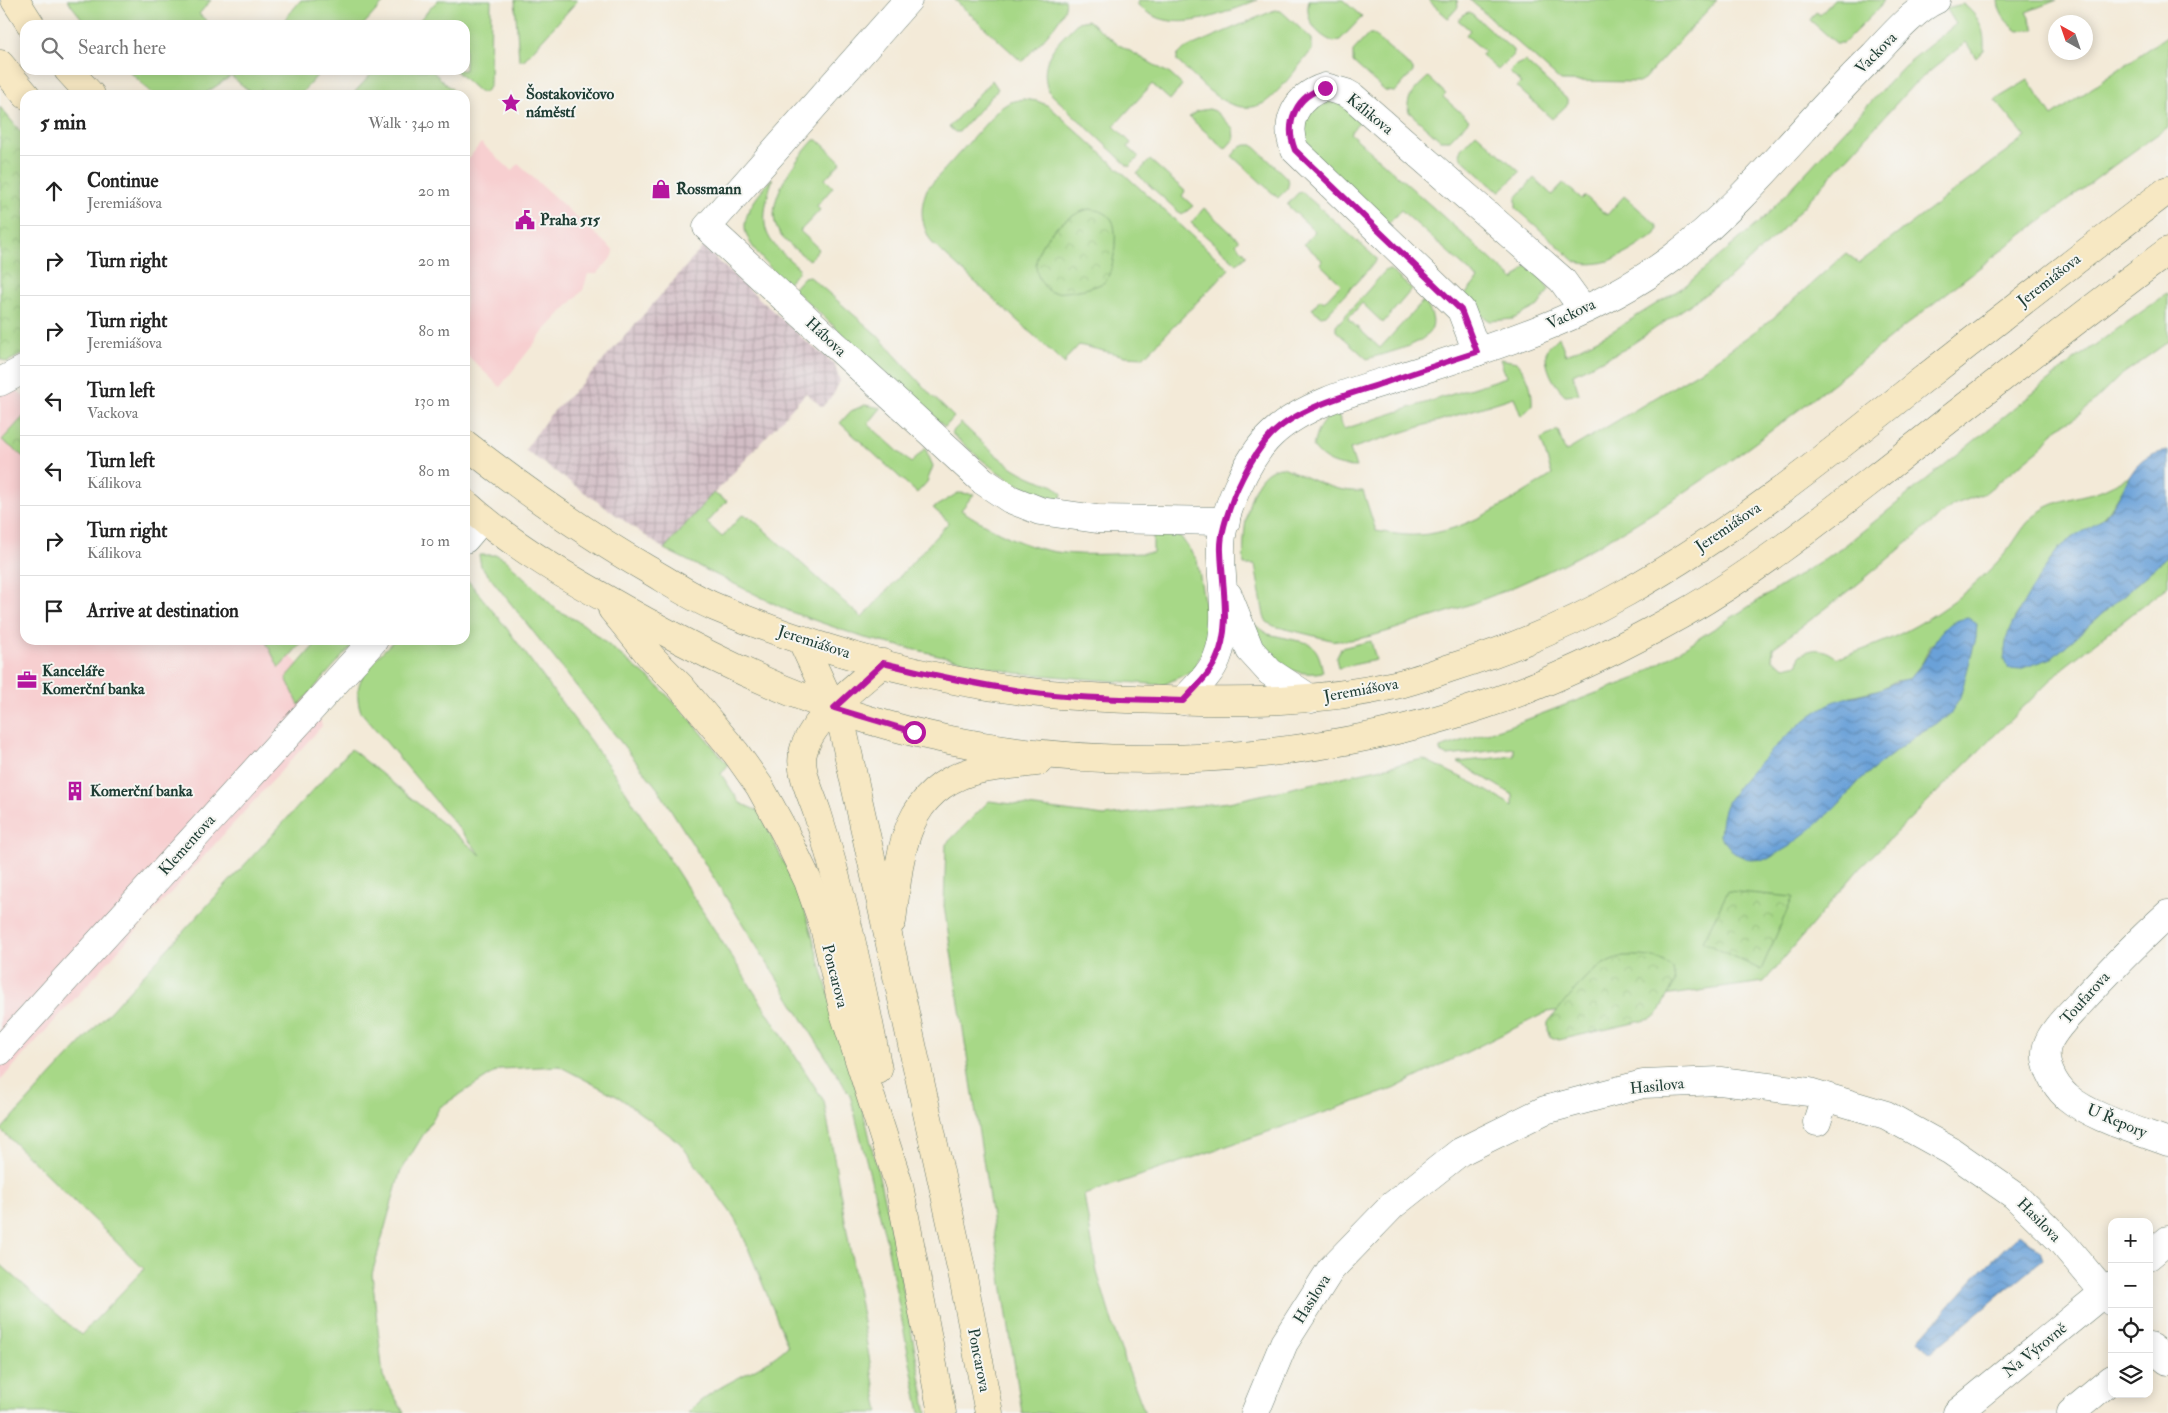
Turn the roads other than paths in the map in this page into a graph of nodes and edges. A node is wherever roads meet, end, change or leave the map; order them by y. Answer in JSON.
{"nodes":[{"id":1,"x":15,"y":0,"type":"edge"},
{"id":2,"x":908,"y":0,"type":"edge"},
{"id":3,"x":1931,"y":1,"type":"edge"},
{"id":4,"x":28,"y":20,"type":"edge"},
{"id":5,"x":0,"y":64,"type":"edge"},
{"id":6,"x":73,"y":75,"type":"edge"},
{"id":7,"x":22,"y":90,"type":"edge"},
{"id":8,"x":86,"y":90,"type":"edge"},
{"id":9,"x":2168,"y":190,"type":"edge"},
{"id":10,"x":2168,"y":251,"type":"edge"},
{"id":11,"x":1583,"y":309,"type":"junction"},
{"id":12,"x":1477,"y":352,"type":"junction"},
{"id":13,"x":20,"y":372,"type":"edge"},
{"id":14,"x":0,"y":382,"type":"edge"},
{"id":15,"x":470,"y":448,"type":"edge"},
{"id":16,"x":471,"y":521,"type":"edge"},
{"id":17,"x":1226,"y":521,"type":"junction"},
{"id":18,"x":1223,"y":582,"type":"junction"},
{"id":19,"x":604,"y":598,"type":"junction"},
{"id":20,"x":801,"y":639,"type":"junction"},
{"id":21,"x":369,"y":645,"type":"edge"},
{"id":22,"x":883,"y":663,"type":"junction"},
{"id":23,"x":1311,"y":699,"type":"junction"},
{"id":24,"x":1183,"y":701,"type":"junction"},
{"id":25,"x":834,"y":708,"type":"junction"},
{"id":26,"x":1079,"y":756,"type":"junction"},
{"id":27,"x":2168,"y":914,"type":"edge"},
{"id":28,"x":889,"y":939,"type":"junction"},
{"id":29,"x":0,"y":1051,"type":"edge"},
{"id":30,"x":2067,"y":1097,"type":"joint"},
{"id":31,"x":2168,"y":1142,"type":"edge"},
{"id":32,"x":899,"y":1185,"type":"junction"},
{"id":33,"x":2168,"y":1240,"type":"edge"},
{"id":34,"x":2153,"y":1253,"type":"edge"},
{"id":35,"x":2108,"y":1293,"type":"edge"},
{"id":36,"x":2108,"y":1295,"type":"edge"},
{"id":37,"x":2108,"y":1382,"type":"edge"},
{"id":38,"x":942,"y":1413,"type":"edge"},
{"id":39,"x":989,"y":1413,"type":"edge"},
{"id":40,"x":1255,"y":1413,"type":"edge"},
{"id":41,"x":1957,"y":1413,"type":"edge"},
{"id":42,"x":2071,"y":1413,"type":"edge"}],
"edges":[{"from":1,"to":4,"type":"main road"},
{"from":2,"to":17,"type":"street","name":"Hábova"},
{"from":3,"to":11,"type":"street","name":"Vackova"},
{"from":5,"to":7,"type":"main road"},
{"from":6,"to":8,"type":"main road"},
{"from":9,"to":23,"type":"main road","name":"Jeremiášova"},
{"from":10,"to":26,"type":"main road"},
{"from":11,"to":12,"type":"street","name":"Vackova"},
{"from":11,"to":12,"type":"street","name":"Kálikova"},
{"from":12,"to":17,"type":"street","name":"Vackova"},
{"from":13,"to":14,"type":"street"},
{"from":15,"to":20,"type":"main road","name":"Jeremiášova"},
{"from":16,"to":19,"type":"main road"},
{"from":17,"to":18,"type":"street","name":"Vackova"},
{"from":18,"to":23,"type":"street","name":"Vackova"},
{"from":18,"to":24,"type":"street","name":"Vackova"},
{"from":19,"to":25,"type":"main road"},
{"from":19,"to":32,"type":"main road","name":"Poncarova"},
{"from":20,"to":22,"type":"main road","name":"Jeremiášova"},
{"from":20,"to":25,"type":"main road","name":"Poncarova"},
{"from":21,"to":29,"type":"street","name":"Klementova"},
{"from":22,"to":24,"type":"main road","name":"Jeremiášova"},
{"from":22,"to":25,"type":"main road"},
{"from":23,"to":24,"type":"main road","name":"Jeremiášova"},
{"from":25,"to":26,"type":"main road"},
{"from":25,"to":28,"type":"main road","name":"Poncarova"},
{"from":25,"to":32,"type":"main road"},
{"from":26,"to":28,"type":"main road"},
{"from":27,"to":30,"type":"street","name":"Toufarova"},
{"from":28,"to":39,"type":"main road","name":"Poncarova"},
{"from":30,"to":31,"type":"street","name":"U Řepory"},
{"from":32,"to":38,"type":"main road","name":"Poncarova"},
{"from":33,"to":34,"type":"street"},
{"from":35,"to":40,"type":"street","name":"Hasilova"},
{"from":36,"to":41,"type":"street","name":"Na Výrovně"},
{"from":37,"to":42,"type":"street"}]}
